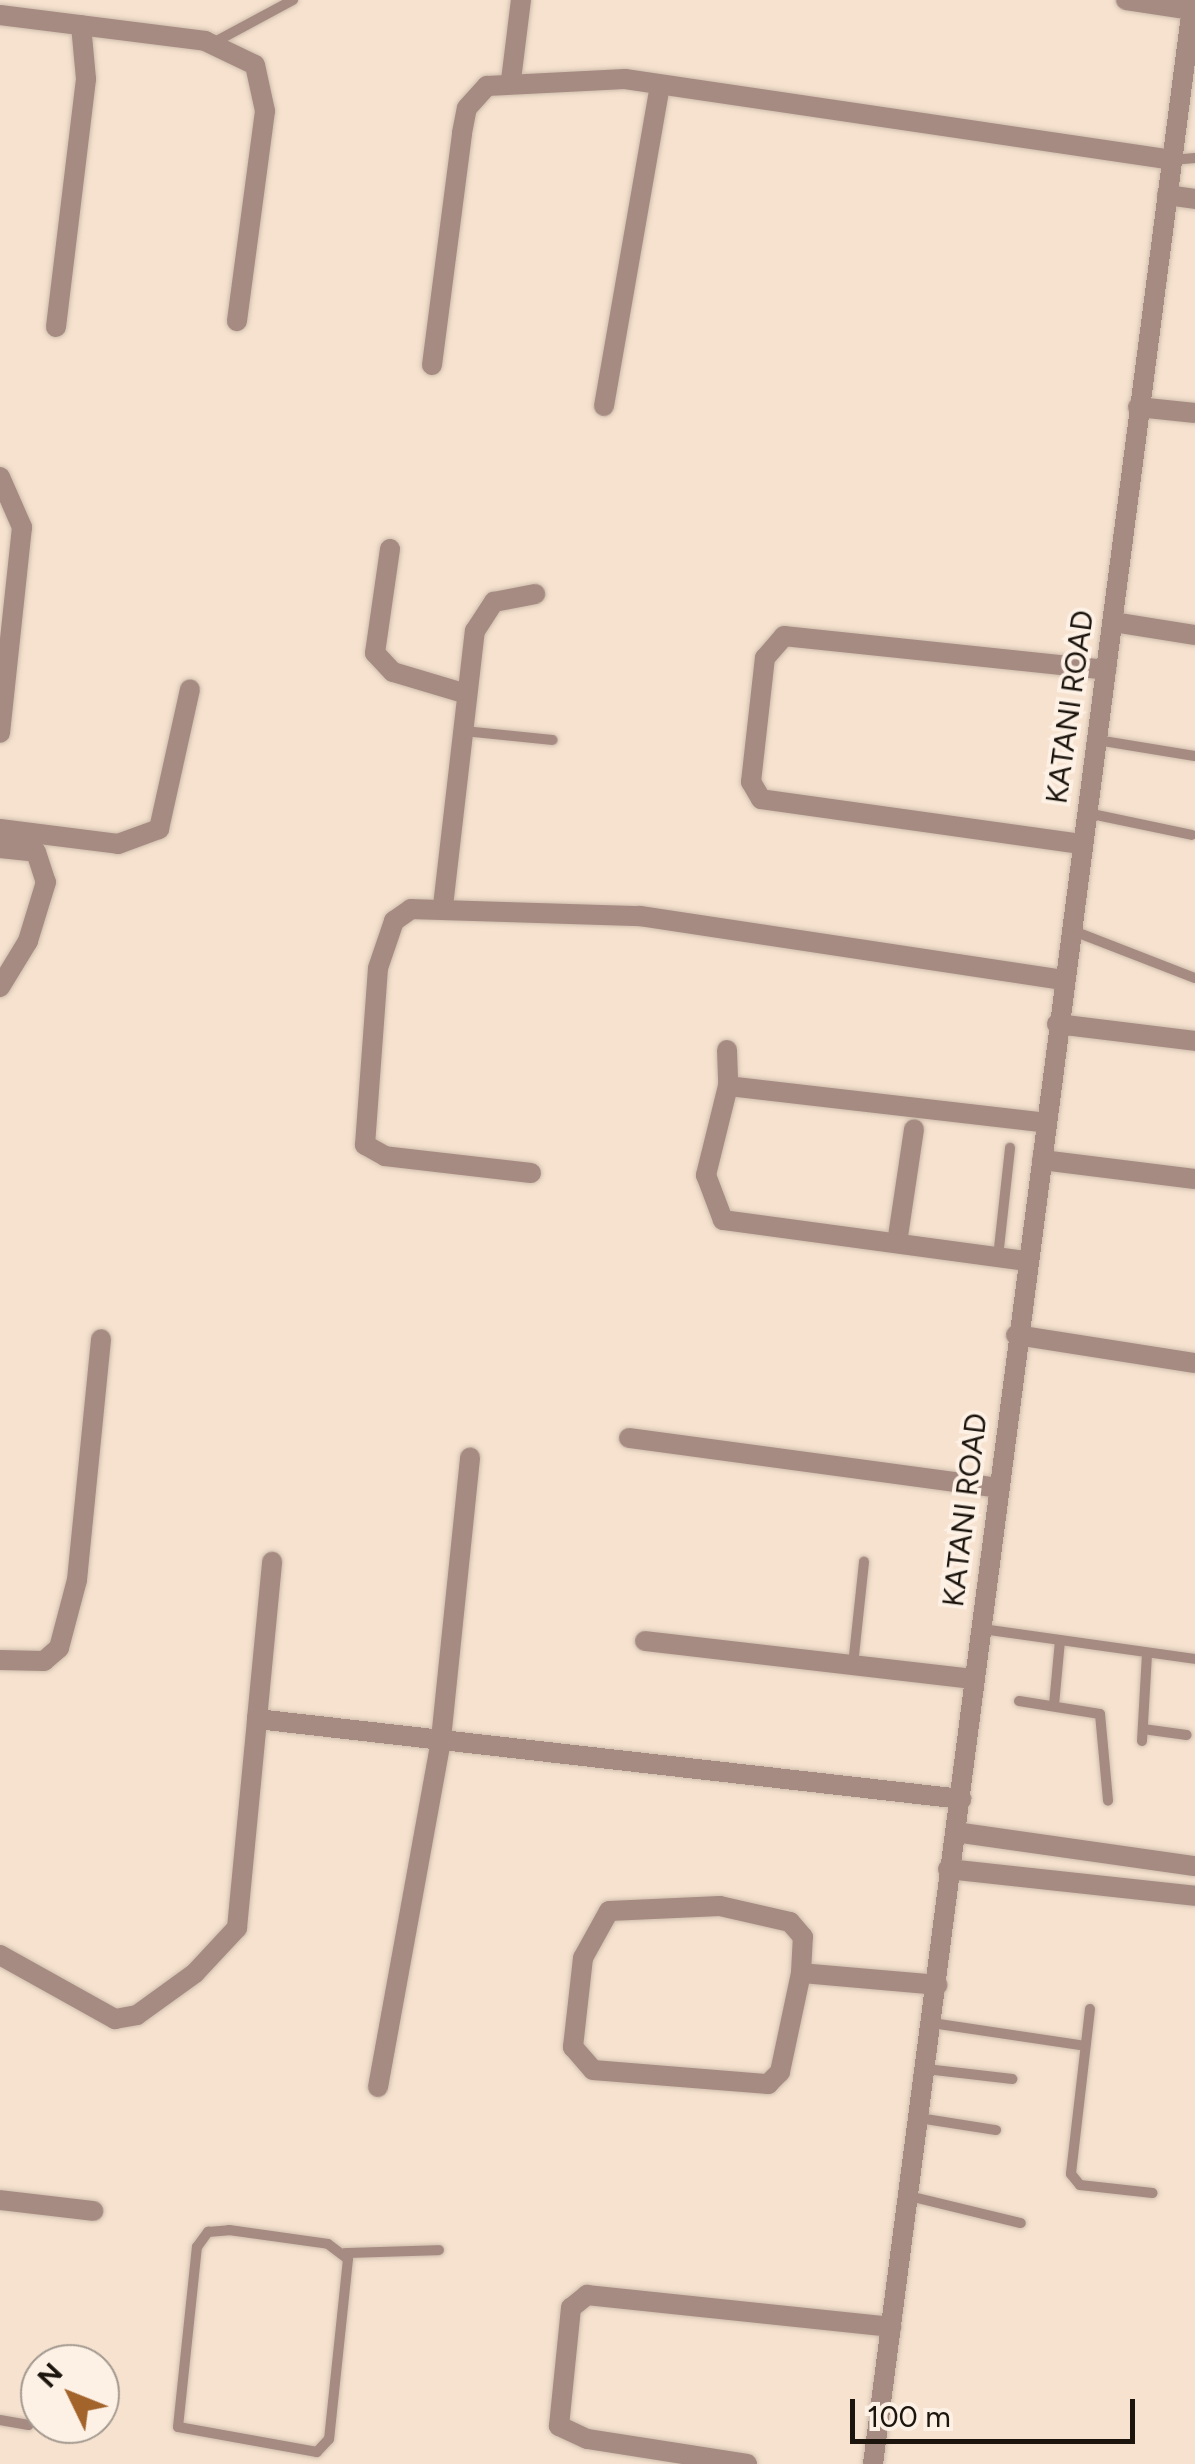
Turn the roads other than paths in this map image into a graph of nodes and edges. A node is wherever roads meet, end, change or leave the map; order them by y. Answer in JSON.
{"nodes":[{"id":1,"x":292,"y":0,"type":"edge"},
{"id":2,"x":521,"y":0,"type":"edge"},
{"id":3,"x":1126,"y":0,"type":"edge"},
{"id":4,"x":1193,"y":5,"type":"edge"},
{"id":5,"x":0,"y":14,"type":"edge"},
{"id":6,"x":81,"y":25,"type":"junction"},
{"id":7,"x":213,"y":43,"type":"junction"},
{"id":8,"x":511,"y":80,"type":"junction"},
{"id":9,"x":660,"y":85,"type":"junction"},
{"id":10,"x":1195,"y":158,"type":"edge"},
{"id":11,"x":1172,"y":160,"type":"junction"},
{"id":12,"x":1167,"y":196,"type":"junction"},
{"id":13,"x":1195,"y":200,"type":"edge"},
{"id":14,"x":237,"y":321,"type":"dead end"},
{"id":15,"x":56,"y":327,"type":"dead end"},
{"id":16,"x":432,"y":365,"type":"dead end"},
{"id":17,"x":604,"y":406,"type":"dead end"},
{"id":18,"x":1138,"y":407,"type":"junction"},
{"id":19,"x":1195,"y":413,"type":"edge"},
{"id":20,"x":0,"y":477,"type":"edge"},
{"id":21,"x":390,"y":549,"type":"dead end"},
{"id":22,"x":535,"y":594,"type":"dead end"},
{"id":23,"x":1112,"y":622,"type":"junction"},
{"id":24,"x":1195,"y":635,"type":"edge"},
{"id":25,"x":1106,"y":670,"type":"junction"},
{"id":26,"x":190,"y":689,"type":"dead end"},
{"id":27,"x":467,"y":694,"type":"junction"},
{"id":28,"x":462,"y":731,"type":"junction"},
{"id":29,"x":0,"y":733,"type":"edge"},
{"id":30,"x":553,"y":740,"type":"dead end"},
{"id":31,"x":1096,"y":740,"type":"junction"},
{"id":32,"x":1195,"y":756,"type":"edge"},
{"id":33,"x":1086,"y":812,"type":"junction"},
{"id":34,"x":0,"y":828,"type":"edge"},
{"id":35,"x":1192,"y":835,"type":"dead end"},
{"id":36,"x":1082,"y":844,"type":"junction"},
{"id":37,"x":0,"y":848,"type":"edge"},
{"id":38,"x":443,"y":906,"type":"junction"},
{"id":39,"x":1070,"y":930,"type":"junction"},
{"id":40,"x":1195,"y":978,"type":"edge"},
{"id":41,"x":1063,"y":980,"type":"junction"},
{"id":42,"x":0,"y":986,"type":"edge"},
{"id":43,"x":1057,"y":1024,"type":"junction"},
{"id":44,"x":1195,"y":1041,"type":"edge"},
{"id":45,"x":727,"y":1050,"type":"dead end"},
{"id":46,"x":728,"y":1086,"type":"junction"},
{"id":47,"x":1046,"y":1123,"type":"junction"},
{"id":48,"x":914,"y":1130,"type":"dead end"},
{"id":49,"x":1010,"y":1148,"type":"dead end"},
{"id":50,"x":1042,"y":1160,"type":"junction"},
{"id":51,"x":531,"y":1173,"type":"dead end"},
{"id":52,"x":1195,"y":1179,"type":"edge"},
{"id":53,"x":897,"y":1243,"type":"junction"},
{"id":54,"x":998,"y":1257,"type":"junction"},
{"id":55,"x":1026,"y":1261,"type":"junction"},
{"id":56,"x":1016,"y":1335,"type":"junction"},
{"id":57,"x":101,"y":1339,"type":"dead end"},
{"id":58,"x":1195,"y":1363,"type":"edge"},
{"id":59,"x":629,"y":1438,"type":"dead end"},
{"id":60,"x":470,"y":1456,"type":"dead end"},
{"id":61,"x":998,"y":1488,"type":"junction"},
{"id":62,"x":272,"y":1562,"type":"dead end"},
{"id":63,"x":864,"y":1562,"type":"dead end"},
{"id":64,"x":980,"y":1629,"type":"junction"},
{"id":65,"x":1060,"y":1640,"type":"junction"},
{"id":66,"x":645,"y":1641,"type":"dead end"},
{"id":67,"x":1147,"y":1654,"type":"junction"},
{"id":68,"x":1195,"y":1659,"type":"edge"},
{"id":69,"x":0,"y":1660,"type":"edge"},
{"id":70,"x":853,"y":1665,"type":"junction"},
{"id":71,"x":974,"y":1679,"type":"junction"},
{"id":72,"x":1019,"y":1701,"type":"dead end"},
{"id":73,"x":1054,"y":1705,"type":"junction"},
{"id":74,"x":256,"y":1720,"type":"junction"},
{"id":75,"x":1187,"y":1735,"type":"dead end"},
{"id":76,"x":441,"y":1740,"type":"junction"},
{"id":77,"x":962,"y":1799,"type":"junction"},
{"id":78,"x":1108,"y":1800,"type":"dead end"},
{"id":79,"x":955,"y":1832,"type":"junction"},
{"id":80,"x":1195,"y":1866,"type":"edge"},
{"id":81,"x":948,"y":1869,"type":"junction"},
{"id":82,"x":1195,"y":1896,"type":"edge"},
{"id":83,"x":0,"y":1954,"type":"edge"},
{"id":84,"x":801,"y":1973,"type":"junction"},
{"id":85,"x":937,"y":1984,"type":"junction"},
{"id":86,"x":1090,"y":2009,"type":"dead end"},
{"id":87,"x":932,"y":2023,"type":"junction"},
{"id":88,"x":1084,"y":2046,"type":"junction"},
{"id":89,"x":926,"y":2069,"type":"junction"},
{"id":90,"x":1012,"y":2079,"type":"dead end"},
{"id":91,"x":378,"y":2087,"type":"dead end"},
{"id":92,"x":919,"y":2118,"type":"junction"},
{"id":93,"x":996,"y":2130,"type":"dead end"},
{"id":94,"x":1153,"y":2194,"type":"dead end"},
{"id":95,"x":909,"y":2196,"type":"junction"},
{"id":96,"x":0,"y":2200,"type":"edge"},
{"id":97,"x":93,"y":2211,"type":"dead end"},
{"id":98,"x":1020,"y":2223,"type":"dead end"},
{"id":99,"x":439,"y":2250,"type":"dead end"},
{"id":100,"x":345,"y":2253,"type":"junction"},
{"id":101,"x":891,"y":2328,"type":"junction"},
{"id":102,"x":295,"y":2459,"type":"edge"},
{"id":103,"x":746,"y":2464,"type":"edge"},
{"id":104,"x":874,"y":2464,"type":"edge"}],
"edges":[{"from":1,"to":7,"type":"lane"},
{"from":2,"to":8,"type":"street"},
{"from":3,"to":4,"type":"street"},
{"from":4,"to":11,"type":"street","name":"KATANI ROAD"},
{"from":5,"to":6,"type":"street"},
{"from":6,"to":7,"type":"street"},
{"from":6,"to":15,"type":"street"},
{"from":7,"to":14,"type":"street"},
{"from":8,"to":9,"type":"street"},
{"from":8,"to":16,"type":"street"},
{"from":9,"to":11,"type":"street"},
{"from":9,"to":17,"type":"street"},
{"from":10,"to":11,"type":"lane"},
{"from":11,"to":12,"type":"street","name":"KATANI ROAD"},
{"from":12,"to":13,"type":"street"},
{"from":12,"to":18,"type":"street","name":"KATANI ROAD"},
{"from":18,"to":19,"type":"street"},
{"from":18,"to":23,"type":"street","name":"KATANI ROAD"},
{"from":20,"to":29,"type":"street"},
{"from":21,"to":27,"type":"street"},
{"from":22,"to":27,"type":"street"},
{"from":23,"to":24,"type":"street"},
{"from":23,"to":25,"type":"street","name":"KATANI ROAD"},
{"from":25,"to":31,"type":"street","name":"KATANI ROAD"},
{"from":25,"to":36,"type":"street"},
{"from":26,"to":34,"type":"street"},
{"from":27,"to":28,"type":"street"},
{"from":28,"to":30,"type":"lane"},
{"from":28,"to":38,"type":"street"},
{"from":31,"to":32,"type":"lane"},
{"from":31,"to":33,"type":"street","name":"KATANI ROAD"},
{"from":33,"to":35,"type":"lane"},
{"from":33,"to":36,"type":"street","name":"KATANI ROAD"},
{"from":36,"to":39,"type":"street","name":"KATANI ROAD"},
{"from":37,"to":42,"type":"street"},
{"from":38,"to":41,"type":"street"},
{"from":38,"to":51,"type":"street"},
{"from":39,"to":40,"type":"lane"},
{"from":39,"to":41,"type":"street","name":"KATANI ROAD"},
{"from":41,"to":43,"type":"street","name":"KATANI ROAD"},
{"from":43,"to":44,"type":"street"},
{"from":43,"to":47,"type":"street","name":"KATANI ROAD"},
{"from":45,"to":46,"type":"street"},
{"from":46,"to":47,"type":"street"},
{"from":46,"to":53,"type":"street"},
{"from":47,"to":50,"type":"street","name":"KATANI ROAD"},
{"from":48,"to":53,"type":"street"},
{"from":49,"to":54,"type":"lane"},
{"from":50,"to":52,"type":"street"},
{"from":50,"to":55,"type":"street","name":"KATANI ROAD"},
{"from":53,"to":54,"type":"street"},
{"from":54,"to":55,"type":"street"},
{"from":55,"to":56,"type":"street","name":"KATANI ROAD"},
{"from":56,"to":58,"type":"street"},
{"from":56,"to":61,"type":"street","name":"KATANI ROAD"},
{"from":57,"to":69,"type":"street"},
{"from":59,"to":61,"type":"street"},
{"from":60,"to":76,"type":"street"},
{"from":61,"to":64,"type":"street","name":"KATANI ROAD"},
{"from":62,"to":74,"type":"street"},
{"from":63,"to":70,"type":"lane"},
{"from":64,"to":65,"type":"lane"},
{"from":64,"to":71,"type":"street","name":"KATANI ROAD"},
{"from":65,"to":67,"type":"lane"},
{"from":65,"to":73,"type":"lane"},
{"from":66,"to":70,"type":"street"},
{"from":67,"to":68,"type":"lane"},
{"from":67,"to":75,"type":"lane"},
{"from":70,"to":71,"type":"street"},
{"from":71,"to":77,"type":"street","name":"KATANI ROAD"},
{"from":72,"to":73,"type":"lane"},
{"from":73,"to":78,"type":"lane"},
{"from":74,"to":76,"type":"street"},
{"from":74,"to":83,"type":"street"},
{"from":76,"to":77,"type":"street"},
{"from":76,"to":91,"type":"street"},
{"from":77,"to":79,"type":"street","name":"KATANI ROAD"},
{"from":79,"to":80,"type":"street"},
{"from":79,"to":81,"type":"street","name":"KATANI ROAD"},
{"from":81,"to":82,"type":"street"},
{"from":81,"to":85,"type":"street","name":"KATANI ROAD"},
{"from":84,"to":84,"type":"street"},
{"from":84,"to":85,"type":"street"},
{"from":85,"to":87,"type":"street","name":"KATANI ROAD"},
{"from":86,"to":88,"type":"lane"},
{"from":87,"to":88,"type":"lane"},
{"from":87,"to":89,"type":"street","name":"KATANI ROAD"},
{"from":88,"to":94,"type":"lane"},
{"from":89,"to":90,"type":"lane"},
{"from":89,"to":92,"type":"street","name":"KATANI ROAD"},
{"from":92,"to":93,"type":"lane"},
{"from":92,"to":95,"type":"street","name":"KATANI ROAD"},
{"from":95,"to":98,"type":"lane"},
{"from":95,"to":101,"type":"street","name":"KATANI ROAD"},
{"from":96,"to":97,"type":"street"},
{"from":99,"to":100,"type":"lane"},
{"from":100,"to":102,"type":"lane"},
{"from":100,"to":102,"type":"lane"},
{"from":101,"to":103,"type":"street"},
{"from":101,"to":104,"type":"street","name":"KATANI ROAD"}]}
